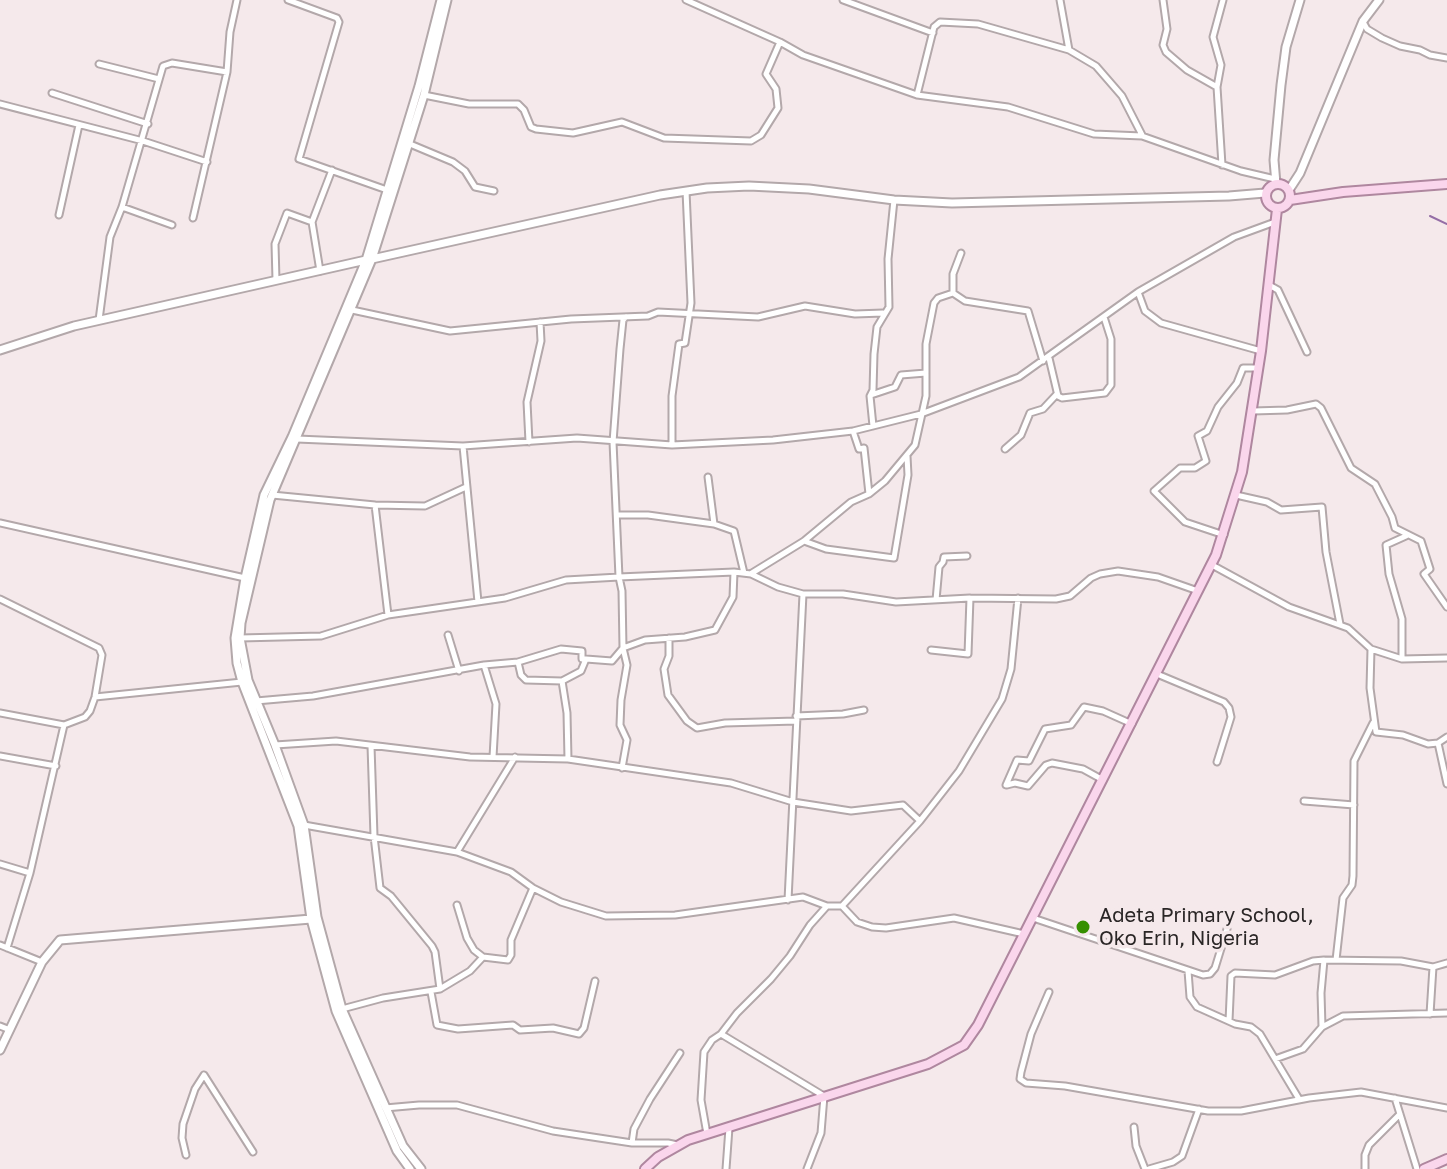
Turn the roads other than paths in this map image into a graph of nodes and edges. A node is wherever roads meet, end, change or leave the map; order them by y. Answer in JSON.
{"nodes":[{"id":1,"x":237,"y":0,"type":"edge"},
{"id":2,"x":288,"y":0,"type":"edge"},
{"id":3,"x":441,"y":0,"type":"edge"},
{"id":4,"x":447,"y":0,"type":"edge"},
{"id":5,"x":686,"y":0,"type":"edge"},
{"id":6,"x":843,"y":0,"type":"edge"},
{"id":7,"x":1060,"y":0,"type":"edge"},
{"id":8,"x":1163,"y":0,"type":"edge"},
{"id":9,"x":1223,"y":0,"type":"edge"},
{"id":10,"x":1300,"y":0,"type":"edge"},
{"id":11,"x":1379,"y":0,"type":"edge"},
{"id":12,"x":1363,"y":21,"type":"junction"},
{"id":13,"x":933,"y":33,"type":"junction"},
{"id":14,"x":780,"y":42,"type":"junction"},
{"id":15,"x":1069,"y":50,"type":"junction"},
{"id":16,"x":1447,"y":58,"type":"edge"},
{"id":17,"x":99,"y":64,"type":"dead end"},
{"id":18,"x":227,"y":72,"type":"junction"},
{"id":19,"x":159,"y":79,"type":"junction"},
{"id":20,"x":1217,"y":87,"type":"junction"},
{"id":21,"x":52,"y":93,"type":"dead end"},
{"id":22,"x":421,"y":94,"type":"junction"},
{"id":23,"x":917,"y":95,"type":"junction"},
{"id":24,"x":0,"y":104,"type":"edge"},
{"id":25,"x":148,"y":124,"type":"junction"},
{"id":26,"x":79,"y":125,"type":"junction"},
{"id":27,"x":1142,"y":136,"type":"junction"},
{"id":28,"x":143,"y":141,"type":"junction"},
{"id":29,"x":410,"y":144,"type":"junction"},
{"id":30,"x":207,"y":162,"type":"junction"},
{"id":31,"x":1222,"y":165,"type":"junction"},
{"id":32,"x":332,"y":170,"type":"junction"},
{"id":33,"x":1276,"y":181,"type":"junction"},
{"id":34,"x":1447,"y":184,"type":"edge"},
{"id":35,"x":387,"y":190,"type":"junction"},
{"id":36,"x":494,"y":191,"type":"dead end"},
{"id":37,"x":686,"y":191,"type":"junction"},
{"id":38,"x":1265,"y":193,"type":"junction"},
{"id":39,"x":1289,"y":194,"type":"junction"},
{"id":40,"x":894,"y":200,"type":"junction"},
{"id":41,"x":122,"y":207,"type":"junction"},
{"id":42,"x":1277,"y":209,"type":"junction"},
{"id":43,"x":59,"y":215,"type":"dead end"},
{"id":44,"x":193,"y":218,"type":"dead end"},
{"id":45,"x":312,"y":222,"type":"junction"},
{"id":46,"x":1275,"y":222,"type":"junction"},
{"id":47,"x":172,"y":225,"type":"dead end"},
{"id":48,"x":961,"y":253,"type":"dead end"},
{"id":49,"x":369,"y":259,"type":"junction"},
{"id":50,"x":320,"y":272,"type":"junction"},
{"id":51,"x":276,"y":281,"type":"junction"},
{"id":52,"x":1268,"y":285,"type":"junction"},
{"id":53,"x":1138,"y":292,"type":"junction"},
{"id":54,"x":953,"y":293,"type":"junction"},
{"id":55,"x":352,"y":310,"type":"junction"},
{"id":56,"x":691,"y":313,"type":"junction"},
{"id":57,"x":883,"y":313,"type":"junction"},
{"id":58,"x":626,"y":317,"type":"junction"},
{"id":59,"x":1104,"y":317,"type":"junction"},
{"id":60,"x":99,"y":320,"type":"junction"},
{"id":61,"x":540,"y":322,"type":"junction"},
{"id":62,"x":0,"y":350,"type":"edge"},
{"id":63,"x":1261,"y":351,"type":"junction"},
{"id":64,"x":1307,"y":352,"type":"dead end"},
{"id":65,"x":1046,"y":359,"type":"junction"},
{"id":66,"x":1258,"y":368,"type":"junction"},
{"id":67,"x":926,"y":373,"type":"junction"},
{"id":68,"x":1057,"y":394,"type":"junction"},
{"id":69,"x":870,"y":396,"type":"junction"},
{"id":70,"x":1253,"y":411,"type":"junction"},
{"id":71,"x":306,"y":412,"type":"junction"},
{"id":72,"x":921,"y":414,"type":"junction"},
{"id":73,"x":873,"y":426,"type":"junction"},
{"id":74,"x":853,"y":431,"type":"junction"},
{"id":75,"x":297,"y":439,"type":"junction"},
{"id":76,"x":529,"y":442,"type":"junction"},
{"id":77,"x":613,"y":442,"type":"junction"},
{"id":78,"x":672,"y":445,"type":"junction"},
{"id":79,"x":463,"y":446,"type":"junction"},
{"id":80,"x":1005,"y":449,"type":"dead end"},
{"id":81,"x":907,"y":455,"type":"junction"},
{"id":82,"x":708,"y":477,"type":"dead end"},
{"id":83,"x":466,"y":487,"type":"junction"},
{"id":84,"x":869,"y":494,"type":"junction"},
{"id":85,"x":272,"y":495,"type":"junction"},
{"id":86,"x":1236,"y":495,"type":"junction"},
{"id":87,"x":375,"y":505,"type":"junction"},
{"id":88,"x":617,"y":515,"type":"junction"},
{"id":89,"x":0,"y":523,"type":"edge"},
{"id":90,"x":714,"y":524,"type":"junction"},
{"id":91,"x":1224,"y":535,"type":"junction"},
{"id":92,"x":1407,"y":536,"type":"junction"},
{"id":93,"x":804,"y":541,"type":"junction"},
{"id":94,"x":967,"y":556,"type":"dead end"},
{"id":95,"x":252,"y":562,"type":"junction"},
{"id":96,"x":1212,"y":565,"type":"junction"},
{"id":97,"x":734,"y":572,"type":"junction"},
{"id":98,"x":747,"y":573,"type":"junction"},
{"id":99,"x":619,"y":577,"type":"junction"},
{"id":100,"x":245,"y":578,"type":"junction"},
{"id":101,"x":1199,"y":592,"type":"junction"},
{"id":102,"x":803,"y":594,"type":"junction"},
{"id":103,"x":970,"y":598,"type":"junction"},
{"id":104,"x":1018,"y":598,"type":"junction"},
{"id":105,"x":1445,"y":598,"type":"edge"},
{"id":106,"x":0,"y":599,"type":"edge"},
{"id":107,"x":936,"y":600,"type":"junction"},
{"id":108,"x":478,"y":602,"type":"junction"},
{"id":109,"x":1447,"y":607,"type":"edge"},
{"id":110,"x":388,"y":615,"type":"junction"},
{"id":111,"x":1340,"y":624,"type":"junction"},
{"id":112,"x":448,"y":635,"type":"dead end"},
{"id":113,"x":240,"y":638,"type":"junction"},
{"id":114,"x":669,"y":638,"type":"junction"},
{"id":115,"x":623,"y":648,"type":"junction"},
{"id":116,"x":1371,"y":649,"type":"junction"},
{"id":117,"x":931,"y":650,"type":"dead end"},
{"id":118,"x":1447,"y":658,"type":"edge"},
{"id":119,"x":586,"y":659,"type":"junction"},
{"id":120,"x":1402,"y":659,"type":"junction"},
{"id":121,"x":518,"y":662,"type":"junction"},
{"id":122,"x":484,"y":665,"type":"junction"},
{"id":123,"x":459,"y":671,"type":"junction"},
{"id":124,"x":1157,"y":674,"type":"junction"},
{"id":125,"x":562,"y":681,"type":"junction"},
{"id":126,"x":242,"y":682,"type":"junction"},
{"id":127,"x":95,"y":697,"type":"junction"},
{"id":128,"x":256,"y":701,"type":"junction"},
{"id":129,"x":864,"y":710,"type":"dead end"},
{"id":130,"x":0,"y":713,"type":"edge"},
{"id":131,"x":796,"y":718,"type":"junction"},
{"id":132,"x":1373,"y":723,"type":"junction"},
{"id":133,"x":1132,"y":724,"type":"junction"},
{"id":134,"x":64,"y":725,"type":"junction"},
{"id":135,"x":1447,"y":737,"type":"edge"},
{"id":136,"x":1438,"y":743,"type":"junction"},
{"id":137,"x":275,"y":745,"type":"junction"},
{"id":138,"x":371,"y":746,"type":"junction"},
{"id":139,"x":0,"y":756,"type":"edge"},
{"id":140,"x":493,"y":757,"type":"junction"},
{"id":141,"x":515,"y":757,"type":"junction"},
{"id":142,"x":568,"y":759,"type":"junction"},
{"id":143,"x":1217,"y":762,"type":"dead end"},
{"id":144,"x":56,"y":766,"type":"junction"},
{"id":145,"x":279,"y":766,"type":"junction"},
{"id":146,"x":622,"y":768,"type":"junction"},
{"id":147,"x":1103,"y":780,"type":"junction"},
{"id":148,"x":1447,"y":784,"type":"edge"},
{"id":149,"x":1304,"y":801,"type":"dead end"},
{"id":150,"x":793,"y":802,"type":"junction"},
{"id":151,"x":1354,"y":805,"type":"junction"},
{"id":152,"x":920,"y":821,"type":"junction"},
{"id":153,"x":304,"y":825,"type":"junction"},
{"id":154,"x":374,"y":836,"type":"junction"},
{"id":155,"x":457,"y":852,"type":"junction"},
{"id":156,"x":0,"y":864,"type":"edge"},
{"id":157,"x":30,"y":873,"type":"junction"},
{"id":158,"x":533,"y":888,"type":"junction"},
{"id":159,"x":788,"y":900,"type":"junction"},
{"id":160,"x":457,"y":905,"type":"dead end"},
{"id":161,"x":827,"y":906,"type":"junction"},
{"id":162,"x":842,"y":906,"type":"junction"},
{"id":163,"x":1033,"y":918,"type":"junction"},
{"id":164,"x":311,"y":919,"type":"junction"},
{"id":165,"x":1227,"y":929,"type":"dead end"},
{"id":166,"x":1025,"y":934,"type":"junction"},
{"id":167,"x":0,"y":945,"type":"edge"},
{"id":168,"x":7,"y":948,"type":"junction"},
{"id":169,"x":483,"y":957,"type":"junction"},
{"id":170,"x":1324,"y":960,"type":"junction"},
{"id":171,"x":1336,"y":960,"type":"junction"},
{"id":172,"x":42,"y":962,"type":"junction"},
{"id":173,"x":1447,"y":963,"type":"edge"},
{"id":174,"x":1433,"y":967,"type":"junction"},
{"id":175,"x":1188,"y":971,"type":"junction"},
{"id":176,"x":595,"y":981,"type":"dead end"},
{"id":177,"x":440,"y":989,"type":"junction"},
{"id":178,"x":431,"y":992,"type":"junction"},
{"id":179,"x":1049,"y":992,"type":"dead end"},
{"id":180,"x":342,"y":1009,"type":"junction"},
{"id":181,"x":1447,"y":1013,"type":"edge"},
{"id":182,"x":1430,"y":1014,"type":"junction"},
{"id":183,"x":1229,"y":1021,"type":"junction"},
{"id":184,"x":0,"y":1026,"type":"edge"},
{"id":185,"x":1322,"y":1027,"type":"junction"},
{"id":186,"x":10,"y":1030,"type":"junction"},
{"id":187,"x":721,"y":1034,"type":"junction"},
{"id":188,"x":0,"y":1050,"type":"edge"},
{"id":189,"x":680,"y":1053,"type":"dead end"},
{"id":190,"x":1275,"y":1059,"type":"junction"},
{"id":191,"x":824,"y":1096,"type":"junction"},
{"id":192,"x":1395,"y":1097,"type":"junction"},
{"id":193,"x":1299,"y":1099,"type":"junction"},
{"id":194,"x":384,"y":1108,"type":"junction"},
{"id":195,"x":1447,"y":1108,"type":"edge"},
{"id":196,"x":1199,"y":1109,"type":"junction"},
{"id":197,"x":1400,"y":1114,"type":"junction"},
{"id":198,"x":388,"y":1124,"type":"junction"},
{"id":199,"x":729,"y":1127,"type":"junction"},
{"id":200,"x":1134,"y":1127,"type":"dead end"},
{"id":201,"x":707,"y":1135,"type":"junction"},
{"id":202,"x":632,"y":1143,"type":"junction"},
{"id":203,"x":679,"y":1146,"type":"junction"},
{"id":204,"x":253,"y":1152,"type":"dead end"},
{"id":205,"x":186,"y":1155,"type":"dead end"},
{"id":206,"x":1447,"y":1159,"type":"edge"},
{"id":207,"x":410,"y":1169,"type":"edge"},
{"id":208,"x":421,"y":1169,"type":"edge"},
{"id":209,"x":645,"y":1169,"type":"edge"},
{"id":210,"x":726,"y":1169,"type":"edge"},
{"id":211,"x":807,"y":1169,"type":"edge"},
{"id":212,"x":1147,"y":1169,"type":"edge"},
{"id":213,"x":1365,"y":1169,"type":"edge"},
{"id":214,"x":1417,"y":1169,"type":"edge"},
{"id":215,"x":1424,"y":1169,"type":"edge"}],
"edges":[{"from":1,"to":18,"type":"street"},
{"from":2,"to":32,"type":"street"},
{"from":3,"to":22,"type":"street"},
{"from":4,"to":22,"type":"street"},
{"from":5,"to":14,"type":"street"},
{"from":6,"to":13,"type":"street"},
{"from":7,"to":15,"type":"street"},
{"from":8,"to":20,"type":"street"},
{"from":9,"to":20,"type":"street"},
{"from":10,"to":33,"type":"street"},
{"from":11,"to":12,"type":"street"},
{"from":12,"to":16,"type":"street"},
{"from":12,"to":39,"type":"street"},
{"from":13,"to":15,"type":"street"},
{"from":13,"to":23,"type":"street"},
{"from":14,"to":22,"type":"street"},
{"from":14,"to":23,"type":"street"},
{"from":15,"to":27,"type":"street"},
{"from":17,"to":19,"type":"street"},
{"from":18,"to":19,"type":"street"},
{"from":18,"to":30,"type":"street"},
{"from":19,"to":25,"type":"street"},
{"from":20,"to":31,"type":"street"},
{"from":21,"to":25,"type":"street"},
{"from":22,"to":29,"type":"street"},
{"from":22,"to":35,"type":"street"},
{"from":23,"to":27,"type":"street"},
{"from":24,"to":26,"type":"street"},
{"from":25,"to":28,"type":"street"},
{"from":26,"to":28,"type":"street"},
{"from":26,"to":43,"type":"street"},
{"from":27,"to":31,"type":"street"},
{"from":28,"to":30,"type":"street"},
{"from":28,"to":41,"type":"street"},
{"from":29,"to":36,"type":"street"},
{"from":29,"to":49,"type":"street"},
{"from":30,"to":44,"type":"street"},
{"from":31,"to":33,"type":"street"},
{"from":32,"to":35,"type":"street"},
{"from":32,"to":45,"type":"street"},
{"from":33,"to":38,"type":"main road"},
{"from":33,"to":39,"type":"main road"},
{"from":34,"to":39,"type":"main road"},
{"from":35,"to":49,"type":"street"},
{"from":37,"to":40,"type":"street"},
{"from":37,"to":49,"type":"street"},
{"from":37,"to":56,"type":"street"},
{"from":38,"to":40,"type":"street"},
{"from":38,"to":42,"type":"main road"},
{"from":39,"to":42,"type":"main road"},
{"from":40,"to":57,"type":"street"},
{"from":41,"to":47,"type":"street"},
{"from":41,"to":60,"type":"street"},
{"from":42,"to":46,"type":"main road"},
{"from":45,"to":50,"type":"street"},
{"from":45,"to":51,"type":"street"},
{"from":46,"to":52,"type":"main road"},
{"from":46,"to":53,"type":"street"},
{"from":48,"to":54,"type":"street"},
{"from":49,"to":50,"type":"street"},
{"from":49,"to":55,"type":"street"},
{"from":49,"to":71,"type":"street"},
{"from":50,"to":51,"type":"street"},
{"from":51,"to":60,"type":"street"},
{"from":52,"to":63,"type":"main road"},
{"from":52,"to":64,"type":"street"},
{"from":53,"to":59,"type":"street"},
{"from":53,"to":63,"type":"street"},
{"from":54,"to":65,"type":"street"},
{"from":54,"to":67,"type":"street"},
{"from":55,"to":61,"type":"street"},
{"from":55,"to":71,"type":"street"},
{"from":56,"to":57,"type":"street"},
{"from":56,"to":58,"type":"street"},
{"from":56,"to":78,"type":"street"},
{"from":57,"to":69,"type":"street"},
{"from":58,"to":61,"type":"street"},
{"from":58,"to":77,"type":"street"},
{"from":59,"to":65,"type":"street"},
{"from":59,"to":68,"type":"street"},
{"from":60,"to":62,"type":"street"},
{"from":61,"to":76,"type":"street"},
{"from":63,"to":66,"type":"main road"},
{"from":65,"to":68,"type":"street"},
{"from":65,"to":72,"type":"street"},
{"from":66,"to":70,"type":"main road"},
{"from":66,"to":91,"type":"street"},
{"from":67,"to":69,"type":"street"},
{"from":67,"to":72,"type":"street"},
{"from":68,"to":80,"type":"street"},
{"from":69,"to":73,"type":"street"},
{"from":70,"to":86,"type":"main road"},
{"from":70,"to":92,"type":"street"},
{"from":71,"to":75,"type":"street"},
{"from":71,"to":95,"type":"street"},
{"from":72,"to":73,"type":"street"},
{"from":72,"to":81,"type":"street"},
{"from":73,"to":74,"type":"street"},
{"from":74,"to":78,"type":"street"},
{"from":74,"to":84,"type":"street"},
{"from":75,"to":79,"type":"street"},
{"from":75,"to":85,"type":"street"},
{"from":76,"to":77,"type":"street"},
{"from":76,"to":79,"type":"street"},
{"from":77,"to":78,"type":"street"},
{"from":77,"to":88,"type":"street"},
{"from":79,"to":83,"type":"street"},
{"from":81,"to":84,"type":"street"},
{"from":81,"to":93,"type":"street"},
{"from":82,"to":90,"type":"street"},
{"from":83,"to":87,"type":"street"},
{"from":83,"to":108,"type":"street"},
{"from":84,"to":93,"type":"street"},
{"from":85,"to":87,"type":"street"},
{"from":85,"to":95,"type":"street"},
{"from":86,"to":91,"type":"main road"},
{"from":86,"to":111,"type":"street"},
{"from":87,"to":110,"type":"street"},
{"from":88,"to":90,"type":"street"},
{"from":88,"to":99,"type":"street"},
{"from":89,"to":100,"type":"street"},
{"from":90,"to":98,"type":"street"},
{"from":91,"to":96,"type":"main road"},
{"from":92,"to":105,"type":"street"},
{"from":92,"to":120,"type":"street"},
{"from":93,"to":98,"type":"street"},
{"from":94,"to":107,"type":"street"},
{"from":95,"to":100,"type":"street"},
{"from":95,"to":113,"type":"street"},
{"from":96,"to":101,"type":"main road"},
{"from":96,"to":111,"type":"street"},
{"from":97,"to":98,"type":"street"},
{"from":97,"to":99,"type":"street"},
{"from":97,"to":114,"type":"street"},
{"from":98,"to":102,"type":"street"},
{"from":99,"to":108,"type":"street"},
{"from":99,"to":115,"type":"street"},
{"from":100,"to":126,"type":"street"},
{"from":101,"to":104,"type":"street"},
{"from":101,"to":124,"type":"main road"},
{"from":102,"to":107,"type":"street"},
{"from":102,"to":131,"type":"street"},
{"from":103,"to":104,"type":"street"},
{"from":103,"to":107,"type":"street"},
{"from":103,"to":117,"type":"street"},
{"from":104,"to":152,"type":"street"},
{"from":105,"to":109,"type":"street"},
{"from":106,"to":127,"type":"street"},
{"from":108,"to":110,"type":"street"},
{"from":110,"to":113,"type":"street"},
{"from":111,"to":116,"type":"street"},
{"from":112,"to":123,"type":"street"},
{"from":113,"to":128,"type":"street"},
{"from":114,"to":115,"type":"street"},
{"from":114,"to":131,"type":"street"},
{"from":115,"to":119,"type":"street"},
{"from":115,"to":146,"type":"street"},
{"from":116,"to":120,"type":"street"},
{"from":116,"to":132,"type":"street"},
{"from":118,"to":120,"type":"street"},
{"from":119,"to":121,"type":"street"},
{"from":119,"to":125,"type":"street"},
{"from":121,"to":122,"type":"street"},
{"from":121,"to":125,"type":"street"},
{"from":122,"to":123,"type":"street"},
{"from":122,"to":140,"type":"street"},
{"from":123,"to":128,"type":"street"},
{"from":124,"to":133,"type":"main road"},
{"from":124,"to":143,"type":"street"},
{"from":125,"to":142,"type":"street"},
{"from":126,"to":127,"type":"street"},
{"from":126,"to":145,"type":"street"},
{"from":127,"to":134,"type":"street"},
{"from":128,"to":137,"type":"street"},
{"from":129,"to":131,"type":"street"},
{"from":130,"to":134,"type":"street"},
{"from":131,"to":150,"type":"street"},
{"from":132,"to":136,"type":"street"},
{"from":132,"to":151,"type":"street"},
{"from":133,"to":147,"type":"main road"},
{"from":133,"to":147,"type":"street"},
{"from":134,"to":144,"type":"street"},
{"from":135,"to":136,"type":"street"},
{"from":136,"to":148,"type":"street"},
{"from":137,"to":138,"type":"street"},
{"from":137,"to":145,"type":"street"},
{"from":138,"to":140,"type":"street"},
{"from":138,"to":154,"type":"street"},
{"from":139,"to":144,"type":"street"},
{"from":140,"to":141,"type":"street"},
{"from":141,"to":142,"type":"street"},
{"from":141,"to":155,"type":"street"},
{"from":142,"to":146,"type":"street"},
{"from":144,"to":157,"type":"street"},
{"from":145,"to":153,"type":"street"},
{"from":145,"to":164,"type":"street"},
{"from":146,"to":150,"type":"street"},
{"from":147,"to":163,"type":"main road"},
{"from":149,"to":151,"type":"street"},
{"from":150,"to":152,"type":"street"},
{"from":150,"to":159,"type":"street"},
{"from":151,"to":171,"type":"street"},
{"from":152,"to":162,"type":"street"},
{"from":153,"to":154,"type":"street"},
{"from":153,"to":180,"type":"street"},
{"from":154,"to":155,"type":"street"},
{"from":154,"to":177,"type":"street"},
{"from":155,"to":158,"type":"street"},
{"from":156,"to":157,"type":"street"},
{"from":157,"to":168,"type":"street"},
{"from":158,"to":159,"type":"street"},
{"from":158,"to":169,"type":"street"},
{"from":159,"to":161,"type":"street"},
{"from":160,"to":169,"type":"street"},
{"from":161,"to":162,"type":"street"},
{"from":161,"to":187,"type":"street"},
{"from":162,"to":166,"type":"street"},
{"from":163,"to":166,"type":"main road"},
{"from":163,"to":175,"type":"street"},
{"from":164,"to":172,"type":"street"},
{"from":164,"to":198,"type":"street"},
{"from":165,"to":175,"type":"street"},
{"from":166,"to":191,"type":"main road"},
{"from":167,"to":168,"type":"street"},
{"from":168,"to":172,"type":"street"},
{"from":169,"to":177,"type":"street"},
{"from":170,"to":171,"type":"street"},
{"from":170,"to":183,"type":"street"},
{"from":170,"to":185,"type":"street"},
{"from":171,"to":174,"type":"street"},
{"from":172,"to":186,"type":"street"},
{"from":173,"to":174,"type":"street"},
{"from":174,"to":182,"type":"street"},
{"from":175,"to":183,"type":"street"},
{"from":176,"to":178,"type":"street"},
{"from":177,"to":178,"type":"street"},
{"from":178,"to":180,"type":"street"},
{"from":179,"to":196,"type":"street"},
{"from":180,"to":194,"type":"street"},
{"from":181,"to":182,"type":"street"},
{"from":182,"to":185,"type":"street"},
{"from":183,"to":190,"type":"street"},
{"from":184,"to":186,"type":"street"},
{"from":185,"to":190,"type":"street"},
{"from":186,"to":188,"type":"street"},
{"from":187,"to":191,"type":"street"},
{"from":187,"to":201,"type":"street"},
{"from":189,"to":202,"type":"street"},
{"from":190,"to":193,"type":"street"},
{"from":191,"to":199,"type":"main road"},
{"from":191,"to":211,"type":"street"},
{"from":192,"to":193,"type":"street"},
{"from":192,"to":195,"type":"street"},
{"from":192,"to":197,"type":"street"},
{"from":193,"to":196,"type":"street"},
{"from":194,"to":198,"type":"street"},
{"from":194,"to":202,"type":"street"},
{"from":196,"to":212,"type":"street"},
{"from":197,"to":213,"type":"street"},
{"from":197,"to":214,"type":"street"},
{"from":198,"to":207,"type":"street"},
{"from":198,"to":208,"type":"street"},
{"from":199,"to":201,"type":"main road"},
{"from":199,"to":210,"type":"street"},
{"from":200,"to":212,"type":"street"},
{"from":201,"to":203,"type":"main road"},
{"from":202,"to":203,"type":"street"},
{"from":203,"to":209,"type":"main road"},
{"from":204,"to":205,"type":"street"},
{"from":206,"to":215,"type":"main road"}]}
